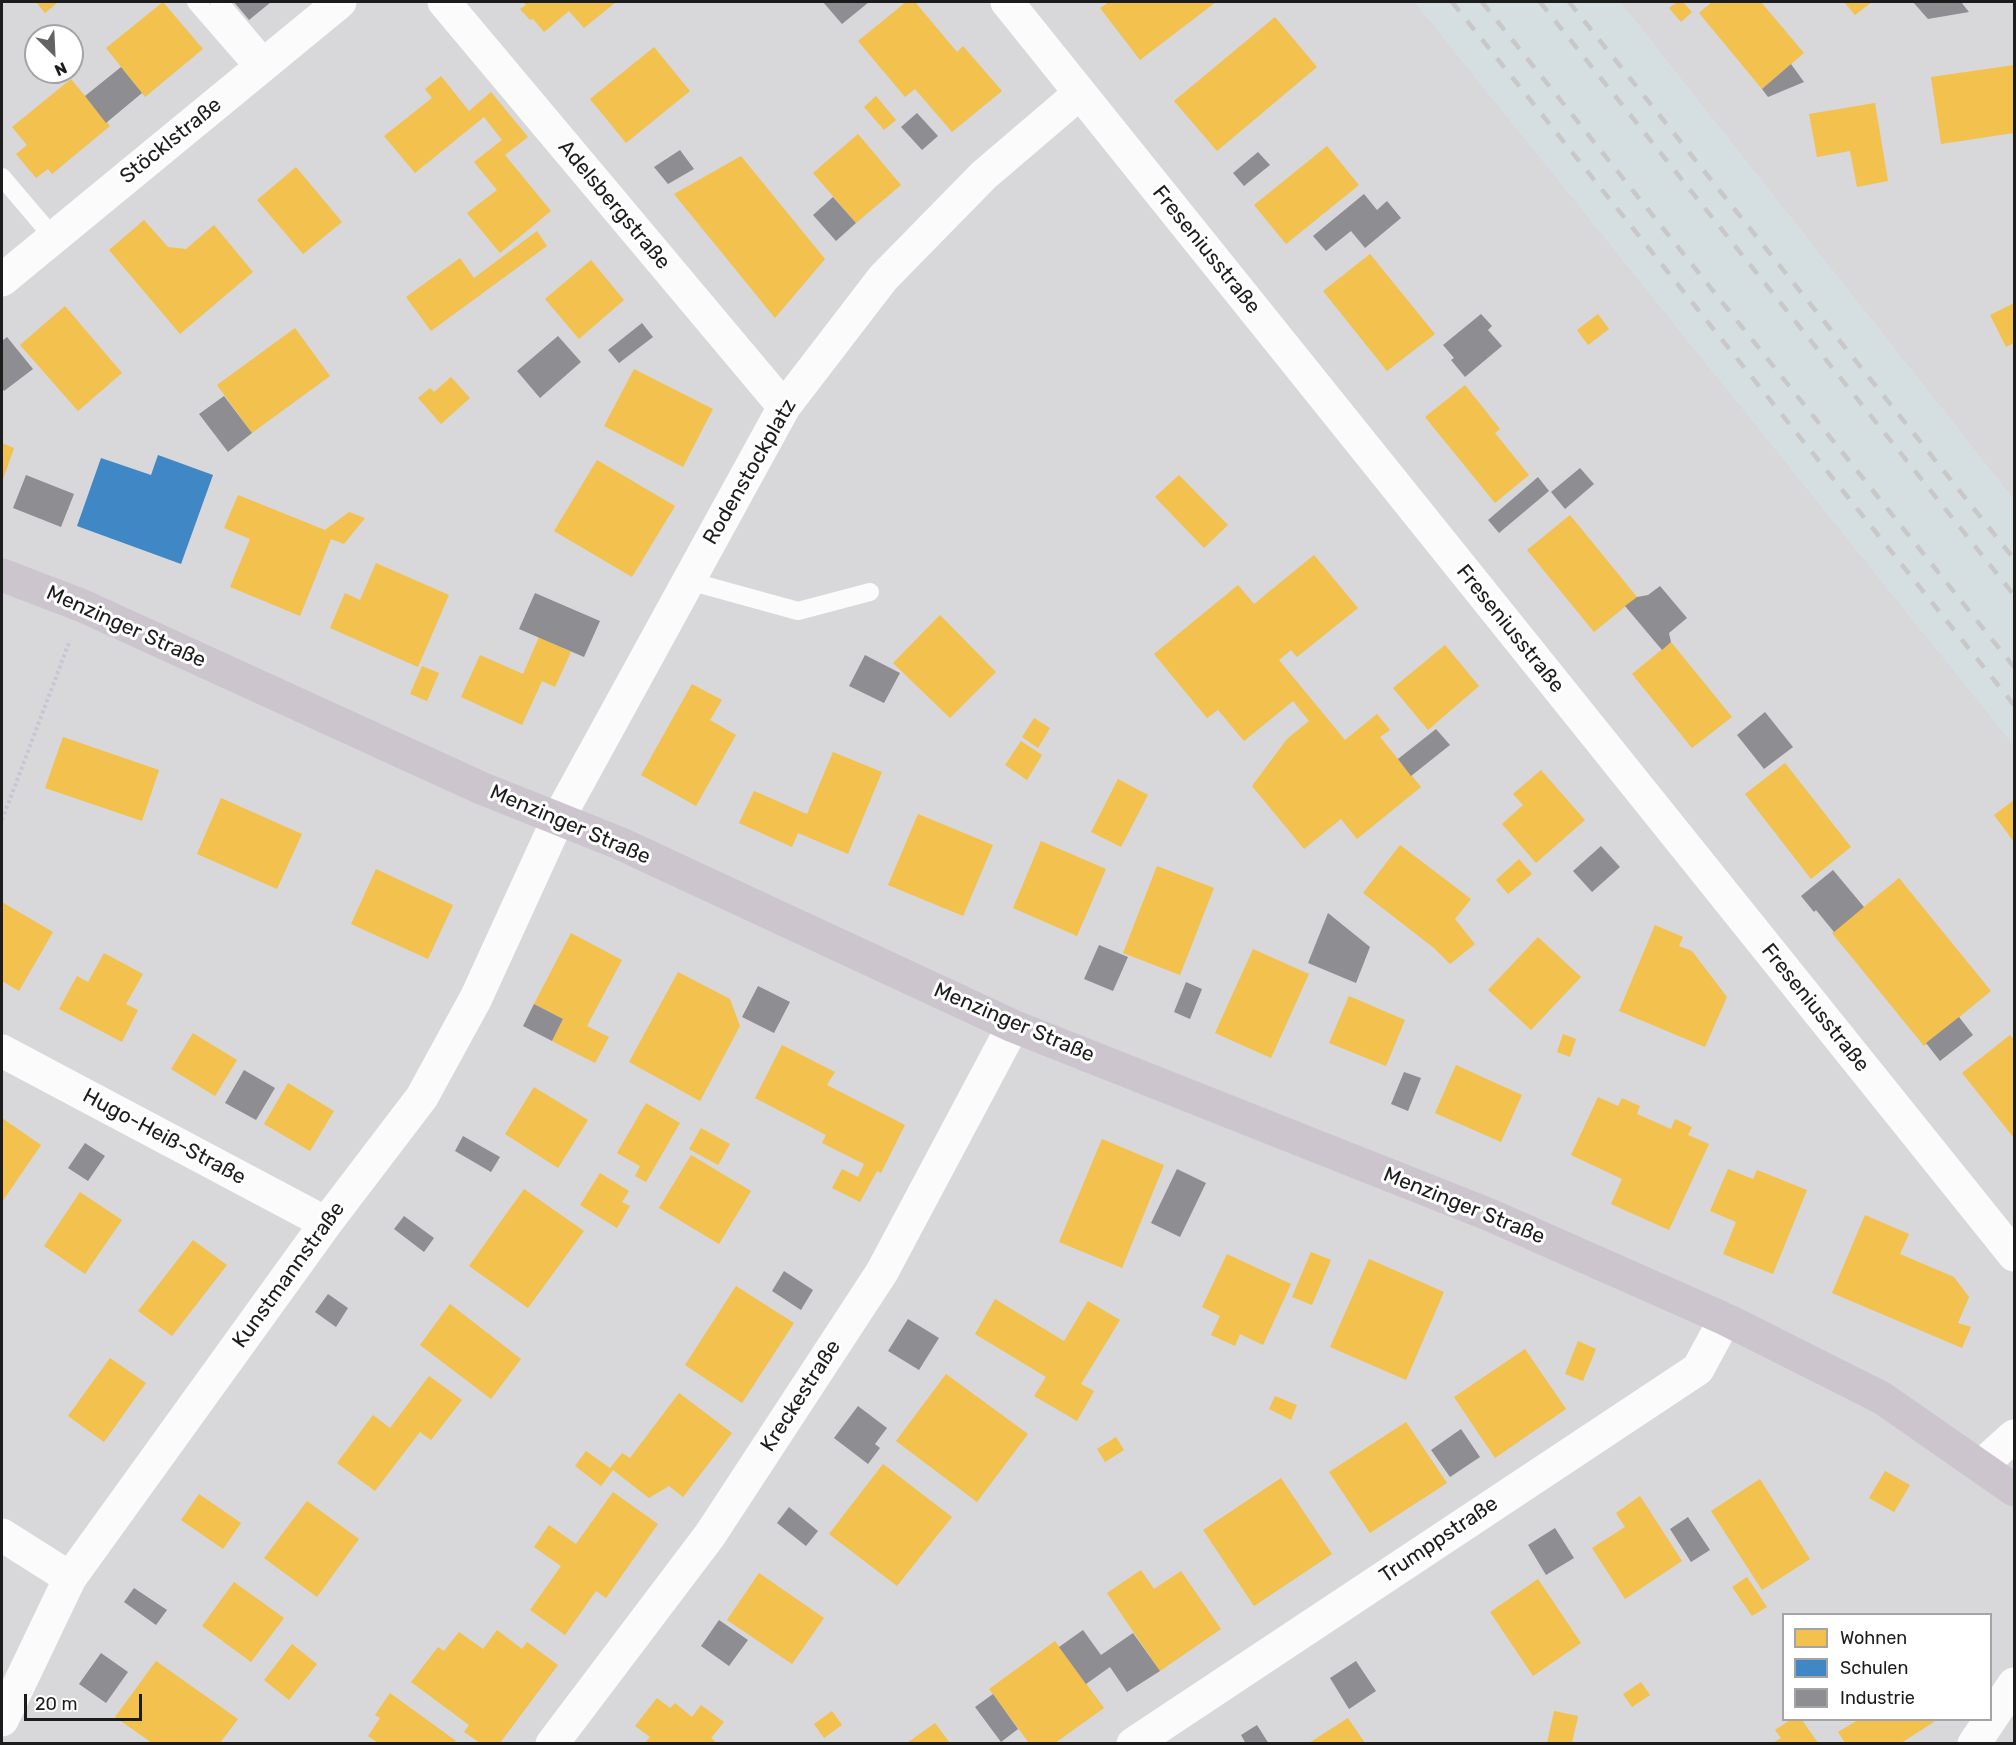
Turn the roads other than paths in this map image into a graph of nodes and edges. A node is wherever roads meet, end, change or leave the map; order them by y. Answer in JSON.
{"nodes":[{"id":1,"x":196,"y":2,"type":"edge"},
{"id":2,"x":219,"y":2,"type":"edge"},
{"id":3,"x":340,"y":2,"type":"edge"},
{"id":4,"x":444,"y":2,"type":"edge"},
{"id":5,"x":1007,"y":2,"type":"edge"},
{"id":6,"x":262,"y":66,"type":"junction"},
{"id":7,"x":1080,"y":93,"type":"junction"},
{"id":8,"x":2,"y":177,"type":"edge"},
{"id":9,"x":53,"y":237,"type":"junction"},
{"id":10,"x":2,"y":280,"type":"edge"},
{"id":11,"x":784,"y":407,"type":"junction"},
{"id":12,"x":2,"y":575,"type":"edge"},
{"id":13,"x":689,"y":581,"type":"junction"},
{"id":14,"x":870,"y":591,"type":"dead end"},
{"id":15,"x":558,"y":819,"type":"junction"},
{"id":16,"x":1013,"y":1026,"type":"junction"},
{"id":17,"x":2,"y":1051,"type":"edge"},
{"id":18,"x":326,"y":1222,"type":"junction"},
{"id":19,"x":2014,"y":1255,"type":"edge"},
{"id":20,"x":1725,"y":1318,"type":"junction"},
{"id":21,"x":2014,"y":1436,"type":"edge"},
{"id":22,"x":1981,"y":1466,"type":"junction"},
{"id":23,"x":2014,"y":1490,"type":"edge"},
{"id":24,"x":2,"y":1534,"type":"edge"},
{"id":25,"x":70,"y":1578,"type":"junction"},
{"id":26,"x":2014,"y":1684,"type":"edge"},
{"id":27,"x":1992,"y":1716,"type":"edge"},
{"id":28,"x":2,"y":1720,"type":"edge"},
{"id":29,"x":1989,"y":1721,"type":"edge"},
{"id":30,"x":560,"y":1740,"type":"edge"},
{"id":31,"x":1133,"y":1743,"type":"edge"},
{"id":32,"x":1974,"y":1743,"type":"edge"}],
"edges":[{"from":1,"to":6,"type":"lane"},
{"from":2,"to":6,"type":"lane"},
{"from":3,"to":6,"type":"street","name":"Stöcklstraße"},
{"from":4,"to":11,"type":"street","name":"Adelsbergstraße"},
{"from":5,"to":7,"type":"street","name":"Freseniusstraße"},
{"from":6,"to":9,"type":"street","name":"Stöcklstraße"},
{"from":7,"to":11,"type":"street","name":"Rodenstockplatz"},
{"from":7,"to":19,"type":"street","name":"Freseniusstraße"},
{"from":8,"to":9,"type":"lane"},
{"from":9,"to":10,"type":"street","name":"Stöcklstraße"},
{"from":11,"to":13,"type":"street","name":"Rodenstockplatz"},
{"from":12,"to":15,"type":"street","name":"Menzinger Straße"},
{"from":13,"to":14,"type":"lane"},
{"from":13,"to":15,"type":"street","name":"Rodenstockplatz"},
{"from":15,"to":16,"type":"street","name":"Menzinger Straße"},
{"from":15,"to":18,"type":"street","name":"Kunstmannstraße"},
{"from":16,"to":20,"type":"street","name":"Menzinger Straße"},
{"from":16,"to":30,"type":"street","name":"Kreckestraße"},
{"from":17,"to":18,"type":"street","name":"Hugo-Heiß-Straße"},
{"from":18,"to":25,"type":"street","name":"Kunstmannstraße"},
{"from":20,"to":22,"type":"street","name":"Menzinger Straße"},
{"from":20,"to":31,"type":"street","name":"Trumppstraße"},
{"from":21,"to":22,"type":"street"},
{"from":22,"to":23,"type":"street","name":"Menzinger Straße"},
{"from":24,"to":25,"type":"street"},
{"from":25,"to":28,"type":"street","name":"Kunstmannstraße"},
{"from":26,"to":27,"type":"street"},
{"from":29,"to":32,"type":"street"}]}
